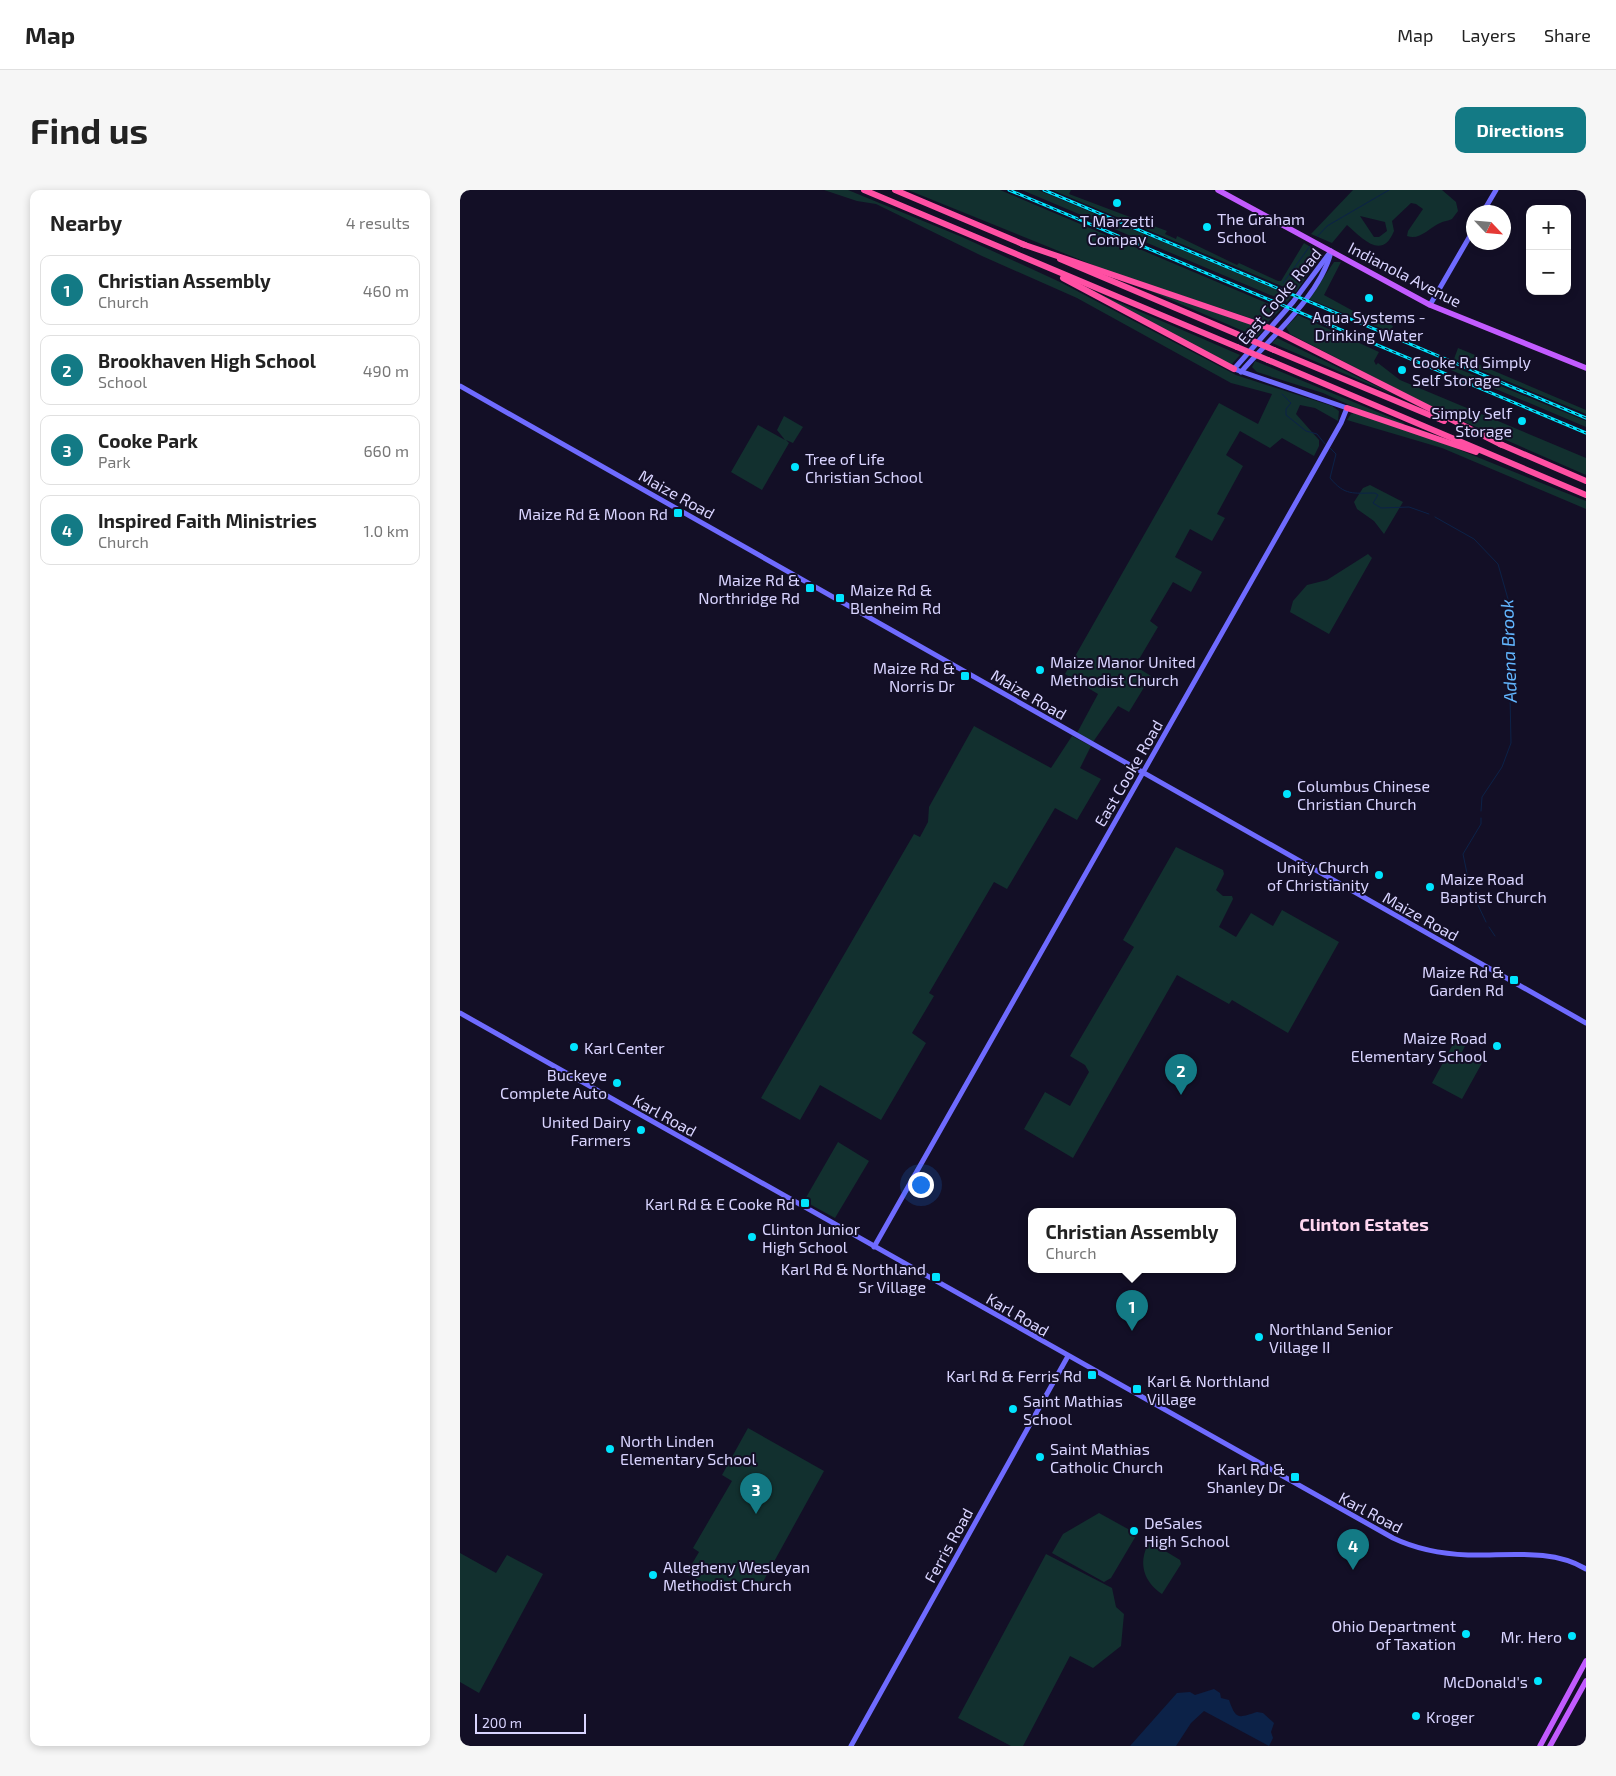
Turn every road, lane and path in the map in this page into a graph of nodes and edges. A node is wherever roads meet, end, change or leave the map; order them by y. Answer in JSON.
{"nodes":[{"id":1,"x":864,"y":190,"type":"edge"},
{"id":2,"x":895,"y":190,"type":"edge"},
{"id":3,"x":1218,"y":190,"type":"edge"},
{"id":4,"x":1496,"y":190,"type":"edge"},
{"id":5,"x":1487,"y":205,"type":"edge"},
{"id":6,"x":1466,"y":243,"type":"edge"},
{"id":7,"x":1022,"y":244,"type":"junction"},
{"id":8,"x":1331,"y":251,"type":"junction"},
{"id":9,"x":1034,"y":261,"type":"junction"},
{"id":10,"x":1430,"y":305,"type":"junction"},
{"id":11,"x":1270,"y":328,"type":"junction"},
{"id":12,"x":1277,"y":332,"type":"junction"},
{"id":13,"x":1234,"y":368,"type":"junction"},
{"id":14,"x":1586,"y":368,"type":"edge"},
{"id":15,"x":1241,"y":372,"type":"junction"},
{"id":16,"x":460,"y":386,"type":"edge"},
{"id":17,"x":1348,"y":408,"type":"junction"},
{"id":18,"x":1502,"y":445,"type":"junction"},
{"id":19,"x":1511,"y":464,"type":"junction"},
{"id":20,"x":1586,"y":481,"type":"edge"},
{"id":21,"x":1586,"y":495,"type":"edge"},
{"id":22,"x":1142,"y":772,"type":"junction"},
{"id":23,"x":460,"y":1012,"type":"edge"},
{"id":24,"x":1586,"y":1023,"type":"edge"},
{"id":25,"x":874,"y":1247,"type":"junction"},
{"id":26,"x":1068,"y":1356,"type":"junction"},
{"id":27,"x":1586,"y":1568,"type":"edge"},
{"id":28,"x":1586,"y":1661,"type":"edge"},
{"id":29,"x":1586,"y":1681,"type":"edge"},
{"id":30,"x":851,"y":1746,"type":"edge"},
{"id":31,"x":1540,"y":1746,"type":"edge"},
{"id":32,"x":1550,"y":1746,"type":"edge"}],
"edges":[{"from":1,"to":9,"type":"highway"},
{"from":2,"to":7,"type":"highway"},
{"from":3,"to":8,"type":"main road","name":"Indianola Avenue"},
{"from":4,"to":5,"type":"main road"},
{"from":6,"to":10,"type":"main road"},
{"from":7,"to":11,"type":"highway"},
{"from":7,"to":18,"type":"highway","bridge":true},
{"from":8,"to":10,"type":"main road","name":"Indianola Avenue"},
{"from":8,"to":11,"type":"main road","name":"East Cooke Road"},
{"from":8,"to":12,"type":"main road","name":"East Cooke Road"},
{"from":9,"to":13,"type":"highway"},
{"from":9,"to":19,"type":"highway","bridge":true},
{"from":10,"to":14,"type":"main road","name":"Indianola Avenue"},
{"from":11,"to":12,"type":"highway"},
{"from":11,"to":13,"type":"main road","name":"East Cooke Road"},
{"from":12,"to":15,"type":"main road","name":"East Cooke Road"},
{"from":12,"to":18,"type":"highway"},
{"from":13,"to":15,"type":"main road","name":"East Cooke Road"},
{"from":15,"to":17,"type":"main road","name":"East Cooke Road"},
{"from":16,"to":22,"type":"main road","name":"Maize Road"},
{"from":17,"to":19,"type":"highway"},
{"from":17,"to":22,"type":"main road","name":"East Cooke Road"},
{"from":18,"to":20,"type":"highway"},
{"from":19,"to":21,"type":"highway"},
{"from":22,"to":24,"type":"main road","name":"Maize Road"},
{"from":22,"to":25,"type":"main road","name":"East Cooke Road"},
{"from":23,"to":25,"type":"main road","name":"Karl Road"},
{"from":25,"to":26,"type":"main road","name":"Karl Road"},
{"from":26,"to":27,"type":"main road","name":"Karl Road"},
{"from":26,"to":30,"type":"main road","name":"Ferris Road"},
{"from":28,"to":31,"type":"main road"},
{"from":29,"to":32,"type":"main road"}]}
